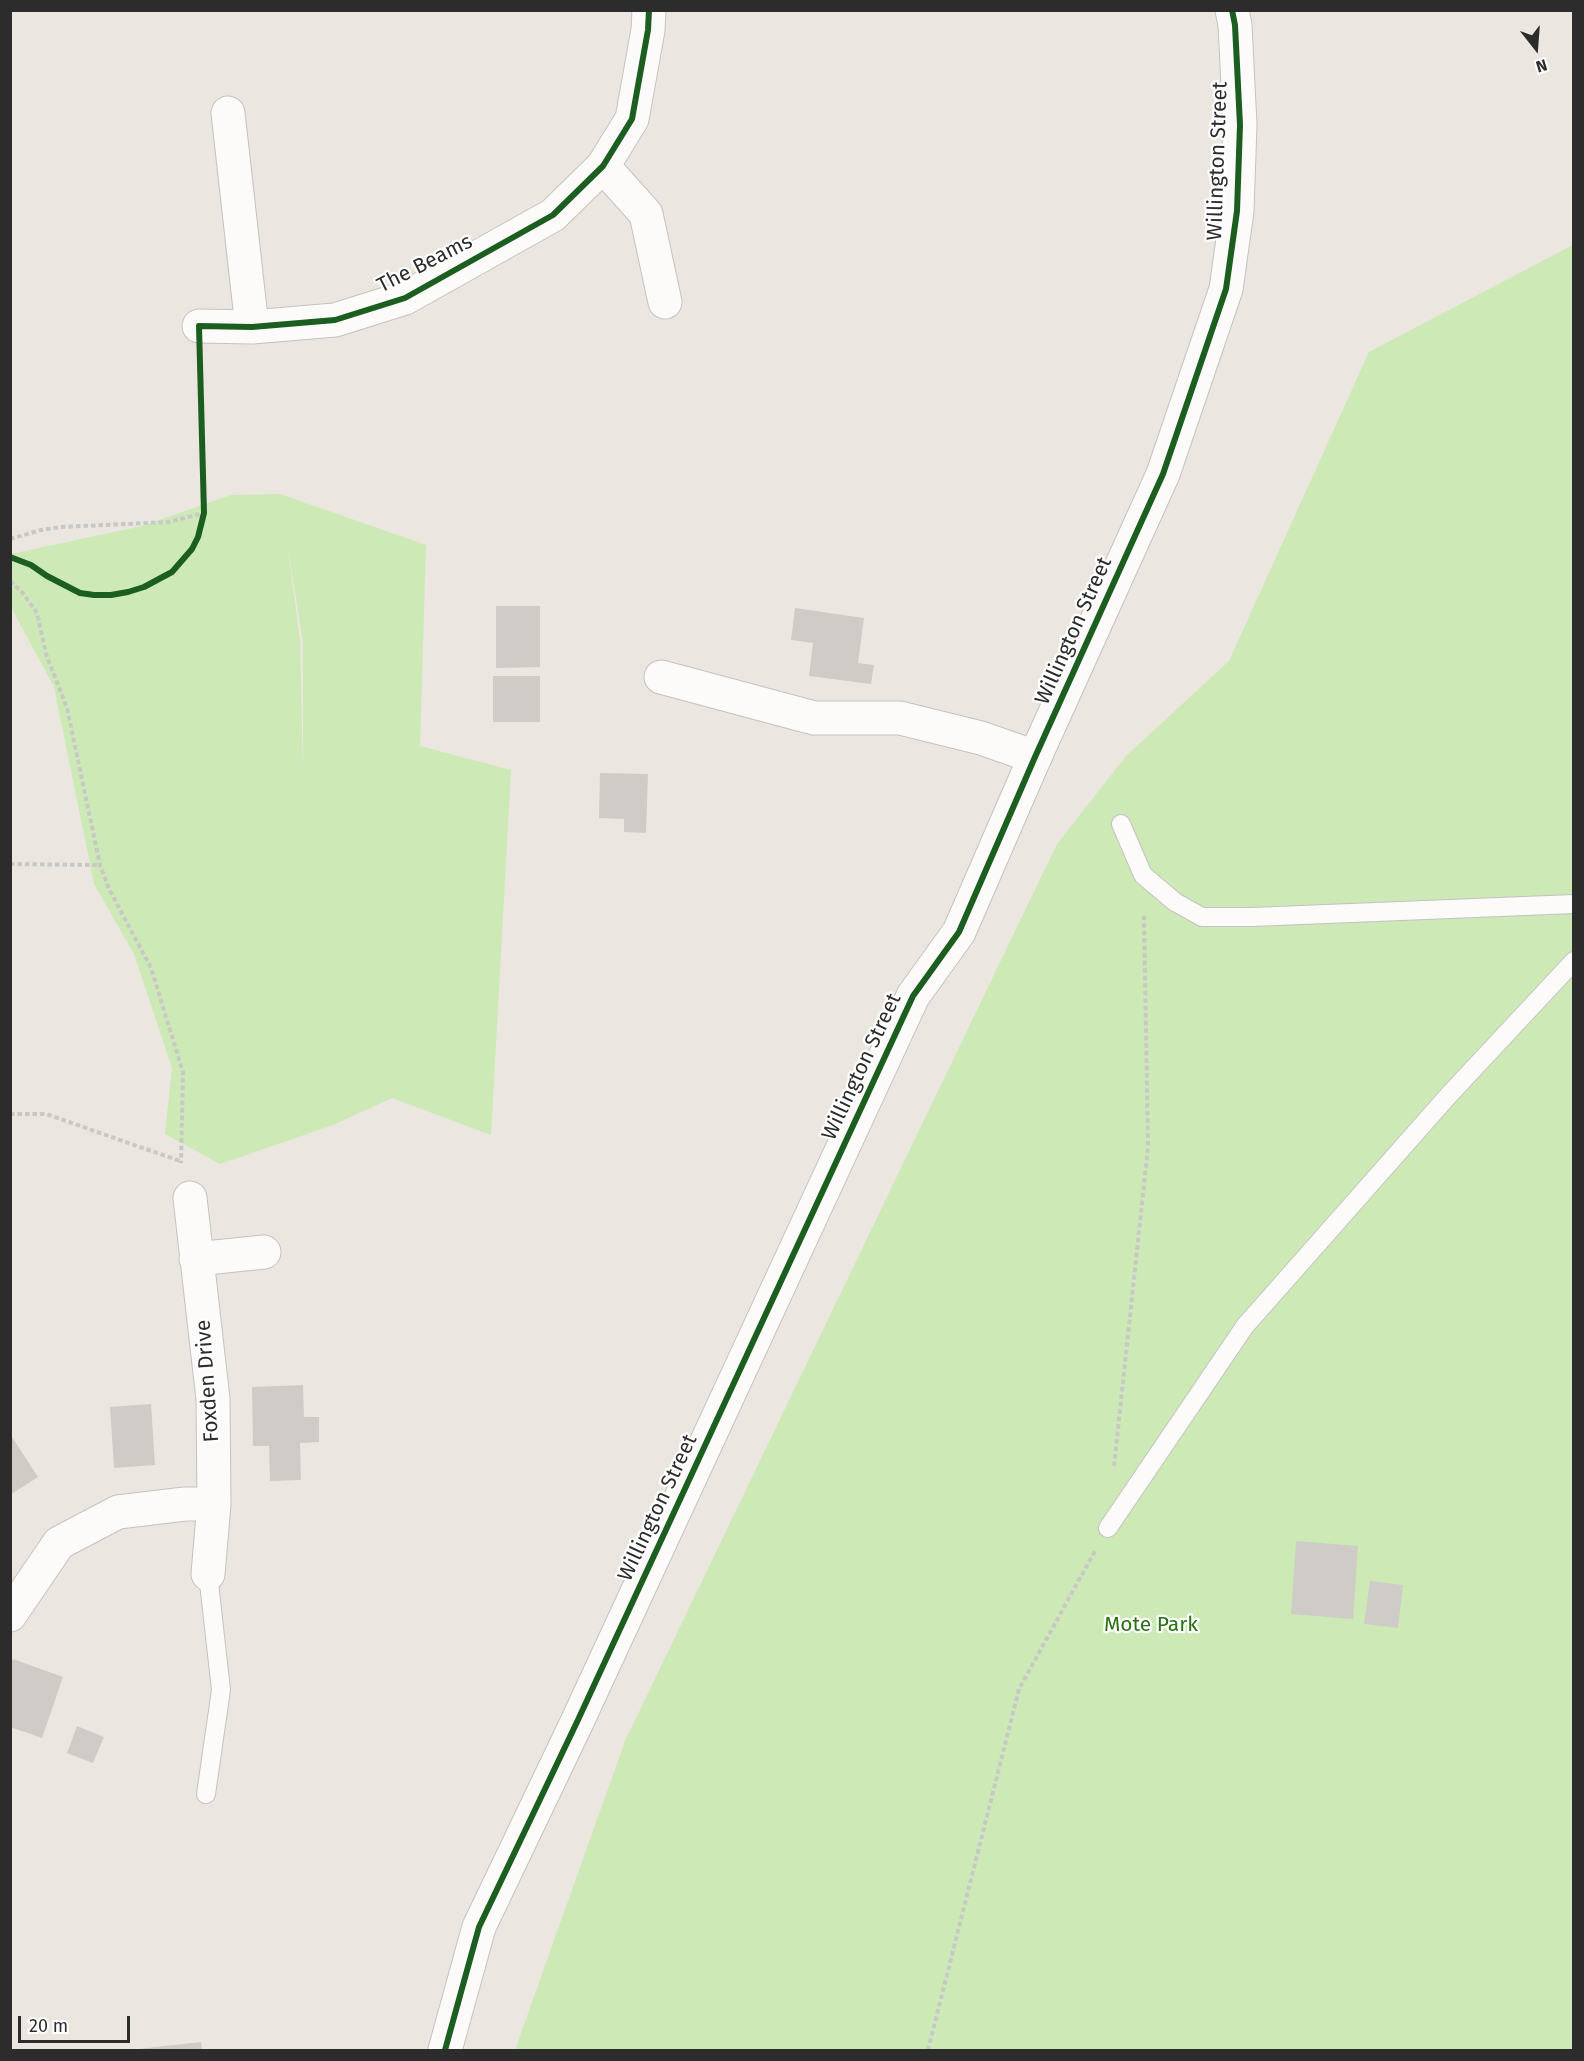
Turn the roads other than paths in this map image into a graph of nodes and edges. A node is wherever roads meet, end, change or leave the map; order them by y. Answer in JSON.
{"nodes":[{"id":1,"x":649,"y":10,"type":"edge"},
{"id":2,"x":1232,"y":10,"type":"edge"},
{"id":3,"x":228,"y":113,"type":"dead end"},
{"id":4,"x":603,"y":166,"type":"junction"},
{"id":5,"x":665,"y":302,"type":"dead end"},
{"id":6,"x":199,"y":326,"type":"dead end"},
{"id":7,"x":252,"y":327,"type":"junction"},
{"id":8,"x":661,"y":677,"type":"dead end"},
{"id":9,"x":1035,"y":757,"type":"junction"},
{"id":10,"x":1121,"y":824,"type":"dead end"},
{"id":11,"x":1574,"y":904,"type":"edge"},
{"id":12,"x":1574,"y":962,"type":"edge"},
{"id":13,"x":190,"y":1198,"type":"road end"},
{"id":14,"x":264,"y":1252,"type":"dead end"},
{"id":15,"x":196,"y":1259,"type":"junction"},
{"id":16,"x":214,"y":1504,"type":"junction"},
{"id":17,"x":1108,"y":1528,"type":"road end"},
{"id":18,"x":208,"y":1574,"type":"joint"},
{"id":19,"x":10,"y":1615,"type":"edge"},
{"id":20,"x":206,"y":1794,"type":"dead end"},
{"id":21,"x":445,"y":2050,"type":"edge"}],
"edges":[{"from":1,"to":4,"type":"street","name":"The Beams"},
{"from":2,"to":9,"type":"street","name":"Willington Street"},
{"from":3,"to":7,"type":"street"},
{"from":4,"to":5,"type":"street"},
{"from":4,"to":7,"type":"street","name":"The Beams"},
{"from":6,"to":7,"type":"street","name":"The Beams"},
{"from":8,"to":9,"type":"street"},
{"from":9,"to":21,"type":"street","name":"Willington Street"},
{"from":10,"to":11,"type":"lane"},
{"from":12,"to":17,"type":"lane"},
{"from":13,"to":15,"type":"street","name":"Foxden Drive"},
{"from":14,"to":15,"type":"street"},
{"from":15,"to":16,"type":"street","name":"Foxden Drive"},
{"from":16,"to":18,"type":"street","name":"Foxden Drive"},
{"from":16,"to":19,"type":"street"},
{"from":18,"to":20,"type":"lane"}]}
